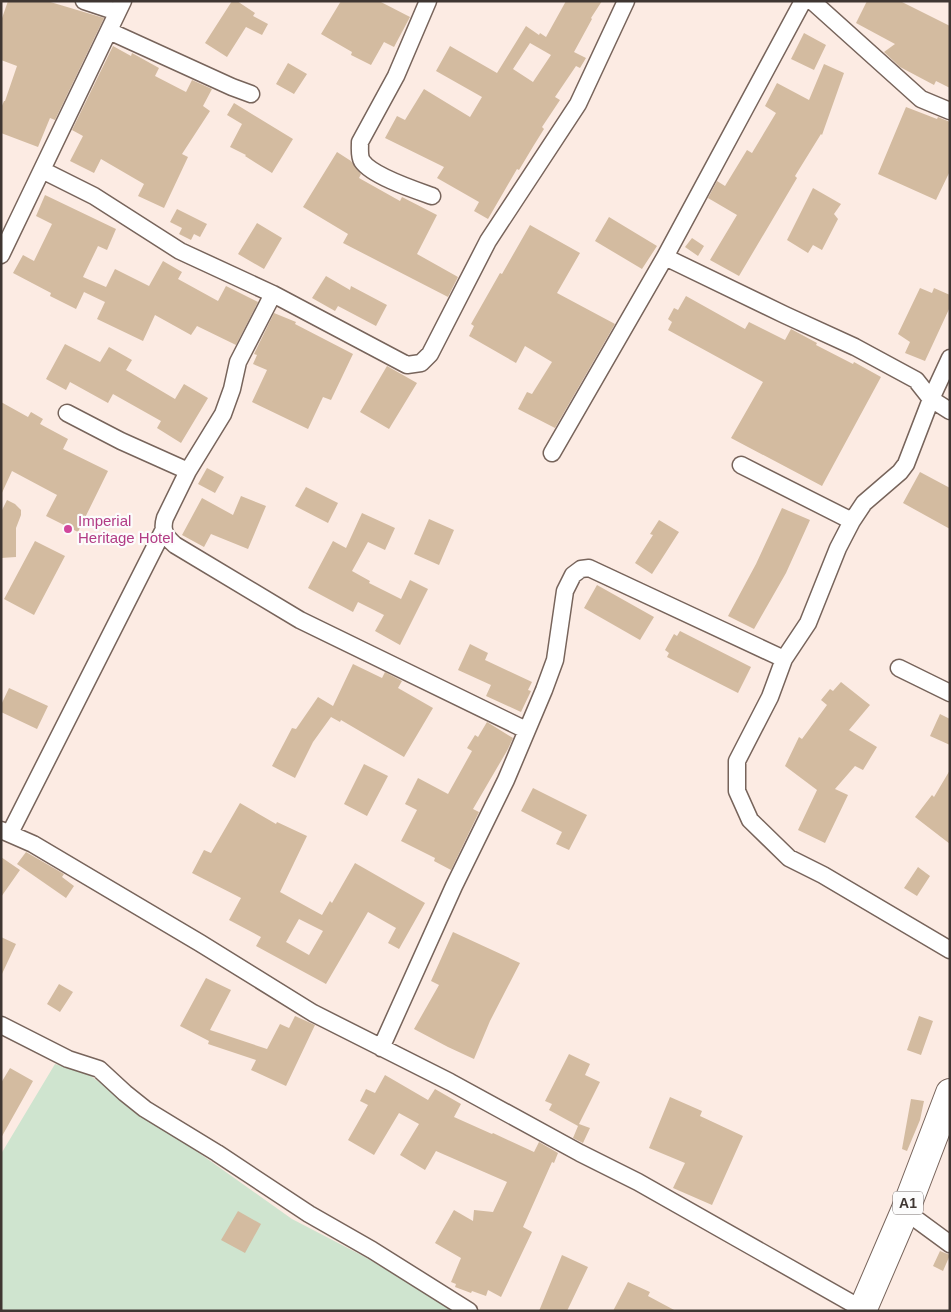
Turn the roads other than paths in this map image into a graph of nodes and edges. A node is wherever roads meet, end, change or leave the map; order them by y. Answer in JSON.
{"nodes":[{"id":1,"x":84,"y":1,"type":"edge"},
{"id":2,"x":626,"y":1,"type":"edge"},
{"id":3,"x":803,"y":1,"type":"edge"},
{"id":4,"x":812,"y":1,"type":"edge"},
{"id":5,"x":423,"y":3,"type":"edge"},
{"id":6,"x":120,"y":7,"type":"edge"},
{"id":7,"x":109,"y":31,"type":"junction"},
{"id":8,"x":251,"y":94,"type":"dead end"},
{"id":9,"x":950,"y":111,"type":"edge"},
{"id":10,"x":42,"y":170,"type":"junction"},
{"id":11,"x":432,"y":196,"type":"dead end"},
{"id":12,"x":1,"y":255,"type":"edge"},
{"id":13,"x":665,"y":257,"type":"junction"},
{"id":14,"x":273,"y":294,"type":"junction"},
{"id":15,"x":948,"y":363,"type":"edge"},
{"id":16,"x":916,"y":380,"type":"junction"},
{"id":17,"x":931,"y":399,"type":"junction"},
{"id":18,"x":950,"y":411,"type":"edge"},
{"id":19,"x":67,"y":413,"type":"dead end"},
{"id":20,"x":552,"y":453,"type":"dead end"},
{"id":21,"x":740,"y":465,"type":"dead end"},
{"id":22,"x":188,"y":471,"type":"junction"},
{"id":23,"x":852,"y":521,"type":"junction"},
{"id":24,"x":163,"y":530,"type":"junction"},
{"id":25,"x":784,"y":659,"type":"junction"},
{"id":26,"x":899,"y":668,"type":"dead end"},
{"id":27,"x":950,"y":693,"type":"edge"},
{"id":28,"x":526,"y":730,"type":"junction"},
{"id":29,"x":6,"y":832,"type":"edge"},
{"id":30,"x":950,"y":950,"type":"edge"},
{"id":31,"x":1,"y":1025,"type":"edge"},
{"id":32,"x":381,"y":1048,"type":"junction"},
{"id":33,"x":950,"y":1093,"type":"edge"},
{"id":34,"x":905,"y":1211,"type":"junction"},
{"id":35,"x":950,"y":1244,"type":"edge"},
{"id":36,"x":862,"y":1310,"type":"edge"},
{"id":37,"x":469,"y":1311,"type":"edge"}],
"edges":[{"from":1,"to":6,"type":"street"},
{"from":2,"to":14,"type":"street"},
{"from":3,"to":13,"type":"street"},
{"from":4,"to":9,"type":"street"},
{"from":5,"to":11,"type":"street"},
{"from":6,"to":7,"type":"street"},
{"from":7,"to":8,"type":"street"},
{"from":7,"to":10,"type":"street"},
{"from":10,"to":12,"type":"street"},
{"from":10,"to":14,"type":"street"},
{"from":13,"to":16,"type":"street"},
{"from":13,"to":20,"type":"street"},
{"from":14,"to":22,"type":"street"},
{"from":15,"to":16,"type":"street"},
{"from":15,"to":17,"type":"street"},
{"from":16,"to":17,"type":"street"},
{"from":17,"to":18,"type":"street"},
{"from":17,"to":23,"type":"street"},
{"from":19,"to":22,"type":"street"},
{"from":21,"to":23,"type":"street"},
{"from":22,"to":24,"type":"street"},
{"from":23,"to":25,"type":"street"},
{"from":24,"to":28,"type":"street"},
{"from":24,"to":29,"type":"street"},
{"from":25,"to":28,"type":"street"},
{"from":25,"to":30,"type":"street"},
{"from":26,"to":27,"type":"street"},
{"from":28,"to":32,"type":"street"},
{"from":29,"to":32,"type":"street"},
{"from":31,"to":37,"type":"street"},
{"from":32,"to":36,"type":"street"},
{"from":33,"to":34,"type":"highway","number":"A1"},
{"from":34,"to":35,"type":"street"},
{"from":34,"to":36,"type":"highway","number":"A1"}]}
